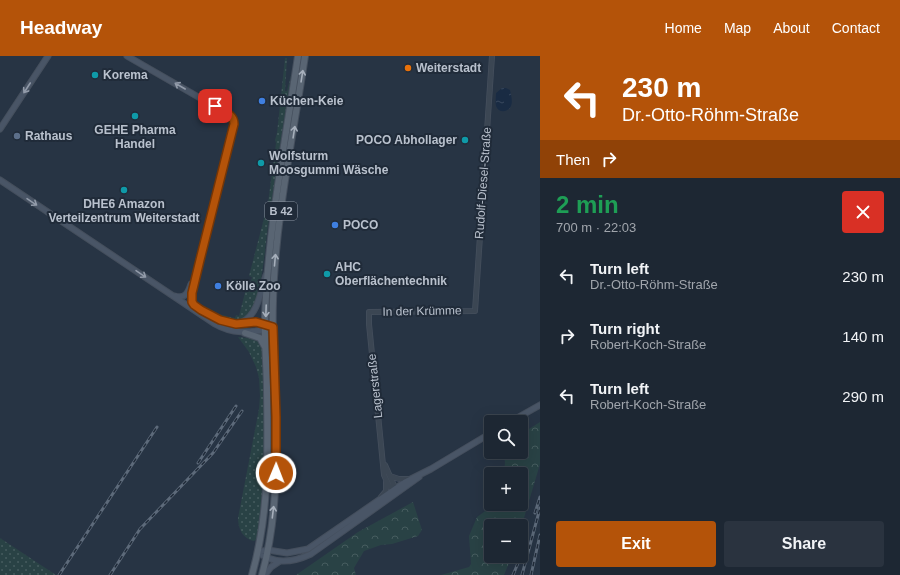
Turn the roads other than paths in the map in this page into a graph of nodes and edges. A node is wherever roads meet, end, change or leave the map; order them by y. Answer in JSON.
{"nodes":[{"id":1,"x":48,"y":56,"type":"edge"},
{"id":2,"x":127,"y":56,"type":"edge"},
{"id":3,"x":298,"y":56,"type":"edge"},
{"id":4,"x":305,"y":56,"type":"edge"},
{"id":5,"x":492,"y":56,"type":"edge"},
{"id":6,"x":0,"y":129,"type":"edge"},
{"id":7,"x":0,"y":180,"type":"edge"},
{"id":8,"x":200,"y":260,"type":"junction"},
{"id":9,"x":268,"y":268,"type":"junction"},
{"id":10,"x":174,"y":296,"type":"junction"},
{"id":11,"x":475,"y":310,"type":"joint"},
{"id":12,"x":369,"y":312,"type":"joint"},
{"id":13,"x":236,"y":324,"type":"junction"},
{"id":14,"x":265,"y":327,"type":"junction"},
{"id":15,"x":273,"y":327,"type":"junction"},
{"id":16,"x":245,"y":333,"type":"junction"},
{"id":17,"x":265,"y":346,"type":"junction"},
{"id":18,"x":540,"y":405,"type":"edge"},
{"id":19,"x":522,"y":415,"type":"edge"},
{"id":20,"x":484,"y":437,"type":"edge"},
{"id":21,"x":430,"y":469,"type":"junction"},
{"id":22,"x":387,"y":475,"type":"junction"},
{"id":23,"x":409,"y":480,"type":"junction"},
{"id":24,"x":395,"y":490,"type":"junction"},
{"id":25,"x":377,"y":500,"type":"junction"},
{"id":26,"x":268,"y":550,"type":"junction"},
{"id":27,"x":258,"y":552,"type":"junction"},
{"id":28,"x":266,"y":557,"type":"junction"},
{"id":29,"x":280,"y":561,"type":"junction"},
{"id":30,"x":252,"y":575,"type":"edge"},
{"id":31,"x":262,"y":575,"type":"edge"},
{"id":32,"x":265,"y":575,"type":"edge"}],
"edges":[{"from":1,"to":6,"type":"main road","one_way":true},
{"from":8,"to":2,"type":"main road","one_way":true},
{"from":3,"to":9,"type":"main road","number":"B 42"},
{"from":15,"to":4,"type":"main road","number":"B 42","one_way":true},
{"from":5,"to":11,"type":"street","name":"Rudolf-Diesel-Straße"},
{"from":7,"to":10,"type":"main road","one_way":true},
{"from":8,"to":10,"type":"main road"},
{"from":8,"to":13,"type":"main road"},
{"from":9,"to":13,"type":"main road"},
{"from":9,"to":14,"type":"main road","number":"B 42","one_way":true},
{"from":10,"to":16,"type":"main road"},
{"from":11,"to":12,"type":"street","name":"In der Krümme"},
{"from":12,"to":22,"type":"street","name":"Lagerstraße"},
{"from":13,"to":14,"type":"main road"},
{"from":14,"to":15,"type":"main road"},
{"from":14,"to":16,"type":"main road"},
{"from":14,"to":17,"type":"main road","number":"B 42"},
{"from":26,"to":15,"type":"main road","number":"B 42","one_way":true},
{"from":16,"to":17,"type":"main road"},
{"from":17,"to":27,"type":"main road","number":"B 42"},
{"from":18,"to":19,"type":"main road"},
{"from":20,"to":21,"type":"main road"},
{"from":21,"to":23,"type":"main road"},
{"from":21,"to":24,"type":"main road"},
{"from":22,"to":23,"type":"street"},
{"from":22,"to":24,"type":"street","name":"Lagerstraße"},
{"from":22,"to":25,"type":"street"},
{"from":23,"to":24,"type":"main road"},
{"from":24,"to":25,"type":"main road"},
{"from":24,"to":29,"type":"main road"},
{"from":25,"to":26,"type":"main road"},
{"from":26,"to":27,"type":"main road"},
{"from":26,"to":28,"type":"main road","number":"B 42"},
{"from":27,"to":28,"type":"main road"},
{"from":27,"to":30,"type":"main road","number":"B 42"},
{"from":28,"to":29,"type":"main road"},
{"from":28,"to":31,"type":"main road","number":"B 42"},
{"from":29,"to":32,"type":"main road"}]}
